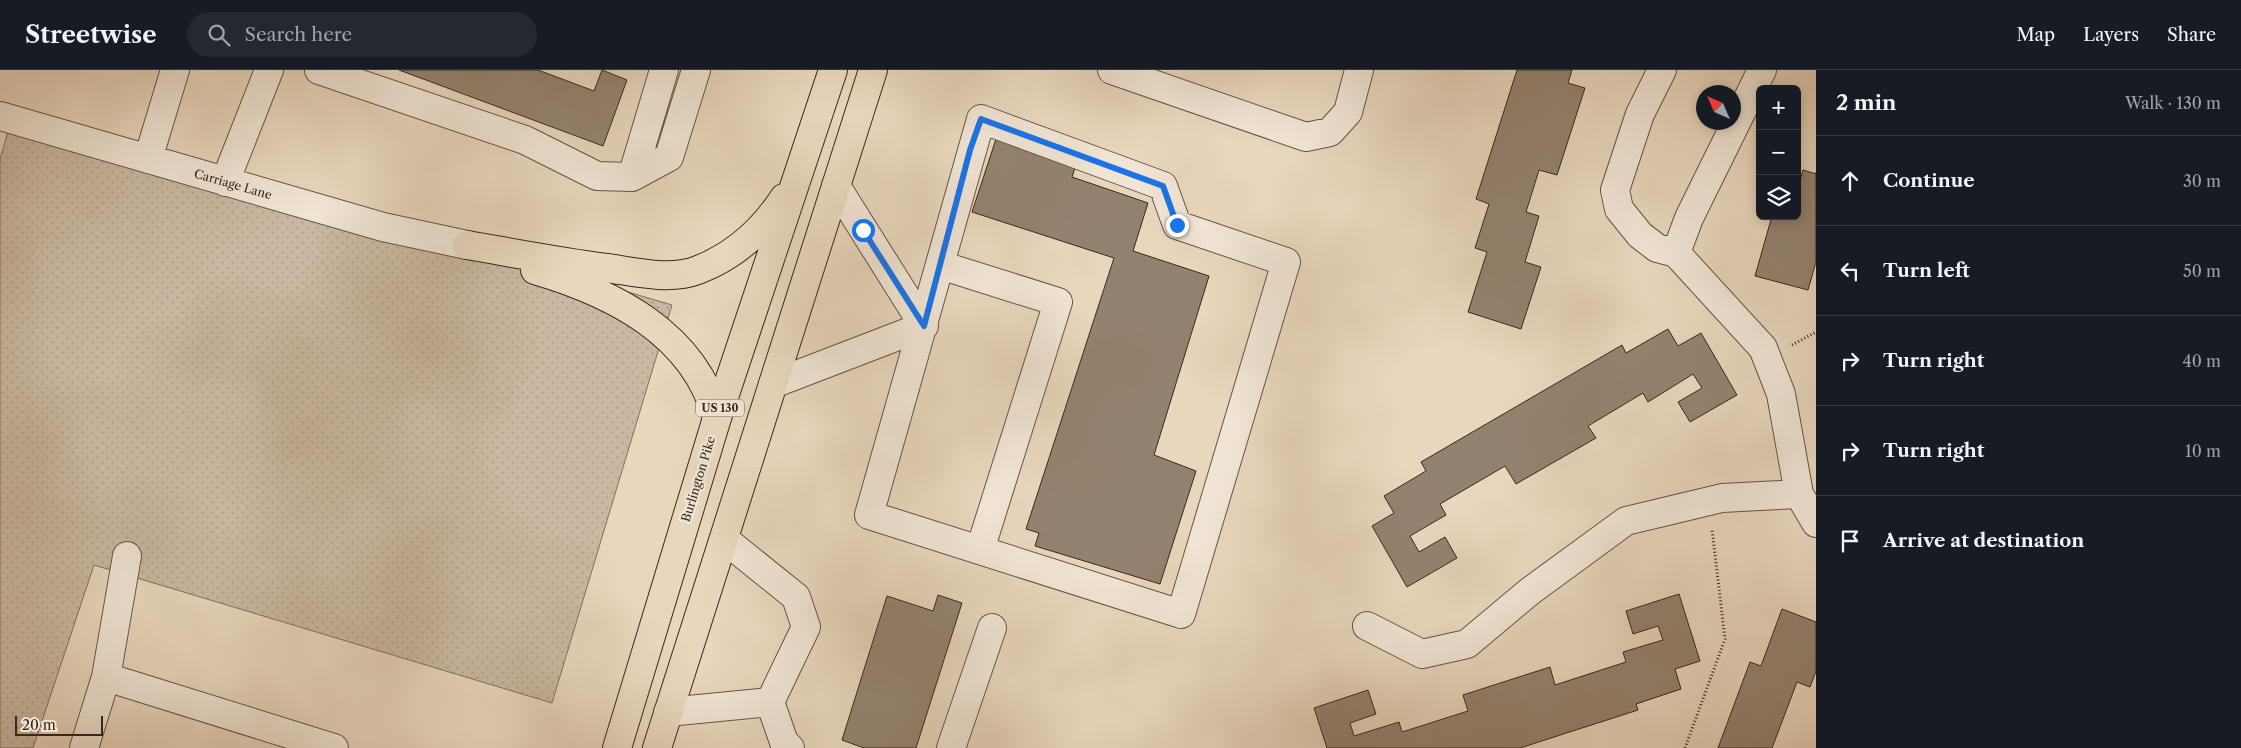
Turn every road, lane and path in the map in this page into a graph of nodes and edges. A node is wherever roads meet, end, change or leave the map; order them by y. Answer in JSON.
{"nodes":[{"id":1,"x":175,"y":70,"type":"edge"},
{"id":2,"x":269,"y":70,"type":"edge"},
{"id":3,"x":319,"y":70,"type":"edge"},
{"id":4,"x":664,"y":70,"type":"edge"},
{"id":5,"x":696,"y":70,"type":"edge"},
{"id":6,"x":833,"y":70,"type":"edge"},
{"id":7,"x":873,"y":70,"type":"edge"},
{"id":8,"x":1112,"y":70,"type":"edge"},
{"id":9,"x":1359,"y":70,"type":"edge"},
{"id":10,"x":1662,"y":70,"type":"edge"},
{"id":11,"x":1762,"y":70,"type":"edge"},
{"id":12,"x":0,"y":116,"type":"edge"},
{"id":13,"x":148,"y":159,"type":"junction"},
{"id":14,"x":800,"y":174,"type":"junction"},
{"id":15,"x":632,"y":177,"type":"junction"},
{"id":16,"x":225,"y":182,"type":"junction"},
{"id":17,"x":836,"y":186,"type":"junction"},
{"id":18,"x":467,"y":245,"type":"junction"},
{"id":19,"x":1676,"y":253,"type":"junction"},
{"id":20,"x":940,"y":265,"type":"junction"},
{"id":21,"x":924,"y":326,"type":"junction"},
{"id":22,"x":773,"y":384,"type":"junction"},
{"id":23,"x":717,"y":418,"type":"junction"},
{"id":24,"x":1799,"y":494,"type":"junction"},
{"id":25,"x":1708,"y":502,"type":"junction"},
{"id":26,"x":1816,"y":523,"type":"edge"},
{"id":27,"x":724,"y":539,"type":"junction"},
{"id":28,"x":980,"y":550,"type":"junction"},
{"id":29,"x":127,"y":556,"type":"dead end"},
{"id":30,"x":1367,"y":626,"type":"dead end"},
{"id":31,"x":992,"y":628,"type":"dead end"},
{"id":32,"x":106,"y":677,"type":"junction"},
{"id":33,"x":770,"y":702,"type":"junction"},
{"id":34,"x":668,"y":712,"type":"junction"},
{"id":35,"x":615,"y":745,"type":"edge"},
{"id":36,"x":84,"y":748,"type":"edge"},
{"id":37,"x":334,"y":748,"type":"edge"},
{"id":38,"x":657,"y":748,"type":"edge"},
{"id":39,"x":790,"y":748,"type":"edge"},
{"id":40,"x":951,"y":748,"type":"edge"},
{"id":41,"x":1684,"y":748,"type":"edge"}],
"edges":[{"from":1,"to":13,"type":"street"},
{"from":2,"to":16,"type":"street"},
{"from":3,"to":15,"type":"street"},
{"from":4,"to":15,"type":"street"},
{"from":5,"to":15,"type":"street"},
{"from":6,"to":14,"type":"highway","name":"Burlington Pike","number":"US 130"},
{"from":7,"to":17,"type":"highway","number":"US 130"},
{"from":8,"to":9,"type":"street"},
{"from":10,"to":19,"type":"street"},
{"from":11,"to":19,"type":"street"},
{"from":12,"to":13,"type":"street","name":"Carriage Lane"},
{"from":13,"to":16,"type":"street","name":"Carriage Lane"},
{"from":14,"to":18,"type":"highway"},
{"from":14,"to":23,"type":"highway","name":"Burlington Pike","number":"US 130"},
{"from":16,"to":18,"type":"street","name":"Carriage Lane"},
{"from":17,"to":21,"type":"street"},
{"from":17,"to":22,"type":"highway","number":"US 130"},
{"from":18,"to":23,"type":"highway"},
{"from":19,"to":24,"type":"street"},
{"from":20,"to":21,"type":"street"},
{"from":20,"to":28,"type":"street"},
{"from":20,"to":28,"type":"street"},
{"from":21,"to":22,"type":"street"},
{"from":21,"to":28,"type":"street"},
{"from":22,"to":27,"type":"highway","number":"US 130"},
{"from":23,"to":35,"type":"highway","name":"Burlington Pike","number":"US 130"},
{"from":24,"to":25,"type":"street"},
{"from":24,"to":26,"type":"street"},
{"from":25,"to":30,"type":"street"},
{"from":25,"to":41,"type":"path"},
{"from":27,"to":33,"type":"street"},
{"from":27,"to":34,"type":"highway","number":"US 130"},
{"from":29,"to":32,"type":"street"},
{"from":31,"to":40,"type":"street"},
{"from":32,"to":36,"type":"street"},
{"from":32,"to":37,"type":"street"},
{"from":33,"to":34,"type":"street"},
{"from":33,"to":39,"type":"street"},
{"from":34,"to":38,"type":"highway","number":"US 130"}]}
